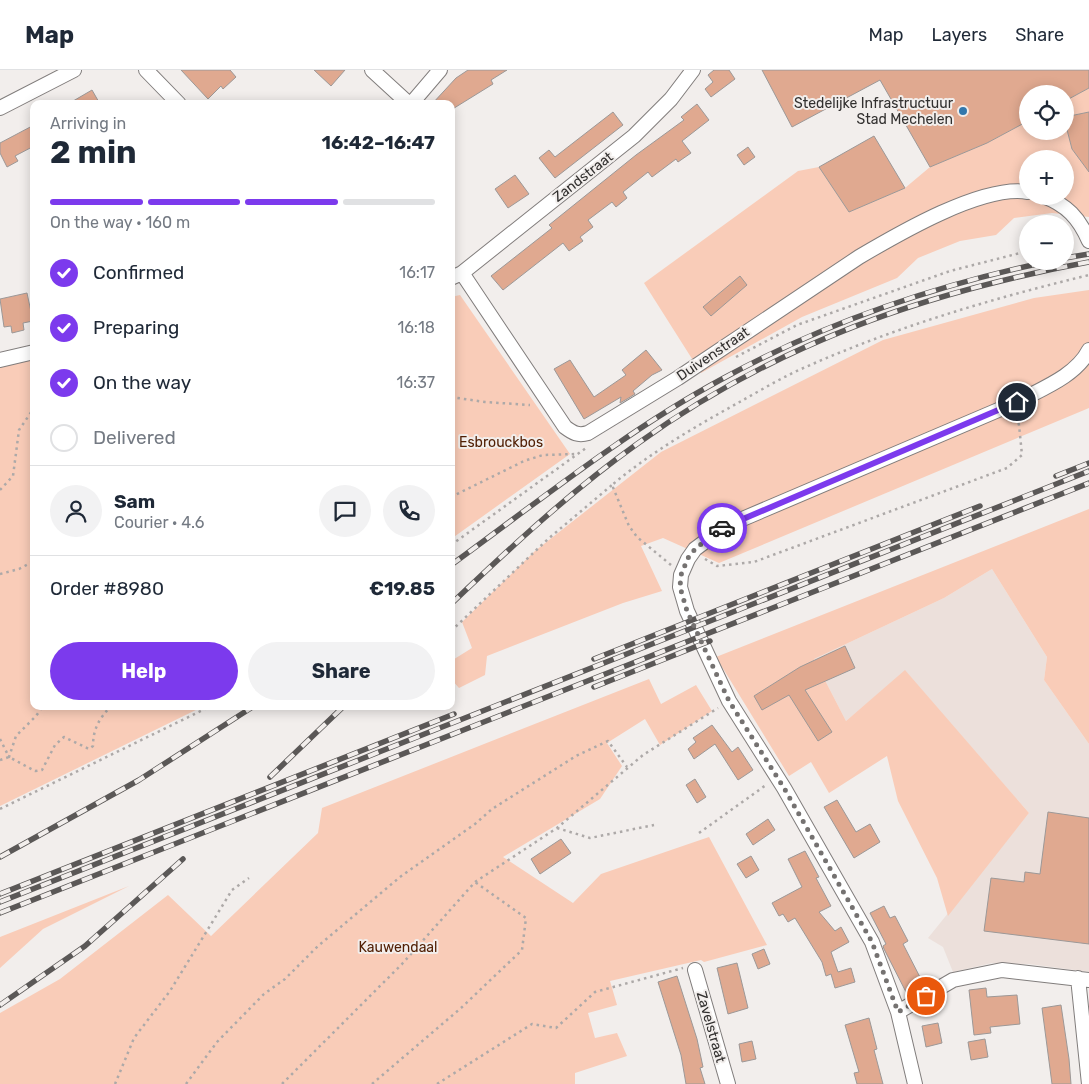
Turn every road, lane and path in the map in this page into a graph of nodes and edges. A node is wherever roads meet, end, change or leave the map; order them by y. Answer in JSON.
{"nodes":[{"id":1,"x":74,"y":70,"type":"edge"},
{"id":2,"x":146,"y":70,"type":"edge"},
{"id":3,"x":372,"y":70,"type":"edge"},
{"id":4,"x":440,"y":70,"type":"edge"},
{"id":5,"x":693,"y":70,"type":"edge"},
{"id":6,"x":175,"y":100,"type":"edge"},
{"id":7,"x":406,"y":100,"type":"edge"},
{"id":8,"x":414,"y":100,"type":"edge"},
{"id":9,"x":0,"y":108,"type":"edge"},
{"id":10,"x":1019,"y":191,"type":"edge"},
{"id":11,"x":1062,"y":205,"type":"edge"},
{"id":12,"x":1089,"y":241,"type":"edge"},
{"id":13,"x":1019,"y":255,"type":"edge"},
{"id":14,"x":457,"y":275,"type":"edge"},
{"id":15,"x":1089,"y":275,"type":"edge"},
{"id":16,"x":1089,"y":350,"type":"edge"},
{"id":17,"x":30,"y":353,"type":"edge"},
{"id":18,"x":737,"y":356,"type":"dead end"},
{"id":19,"x":0,"y":360,"type":"edge"},
{"id":20,"x":455,"y":398,"type":"edge"},
{"id":21,"x":530,"y":405,"type":"dead end"},
{"id":22,"x":1010,"y":405,"type":"junction"},
{"id":23,"x":30,"y":414,"type":"edge"},
{"id":24,"x":612,"y":485,"type":"junction"},
{"id":25,"x":0,"y":490,"type":"edge"},
{"id":26,"x":455,"y":496,"type":"edge"},
{"id":27,"x":455,"y":542,"type":"edge"},
{"id":28,"x":693,"y":552,"type":"junction"},
{"id":29,"x":30,"y":563,"type":"edge"},
{"id":30,"x":0,"y":574,"type":"edge"},
{"id":31,"x":681,"y":575,"type":"junction"},
{"id":32,"x":455,"y":627,"type":"edge"},
{"id":33,"x":729,"y":701,"type":"junction"},
{"id":34,"x":40,"y":710,"type":"edge"},
{"id":35,"x":108,"y":710,"type":"edge"},
{"id":36,"x":203,"y":710,"type":"edge"},
{"id":37,"x":0,"y":739,"type":"edge"},
{"id":38,"x":9,"y":757,"type":"junction"},
{"id":39,"x":0,"y":760,"type":"edge"},
{"id":40,"x":627,"y":767,"type":"junction"},
{"id":41,"x":777,"y":776,"type":"junction"},
{"id":42,"x":0,"y":809,"type":"edge"},
{"id":43,"x":654,"y":825,"type":"dead end"},
{"id":44,"x":557,"y":828,"type":"junction"},
{"id":45,"x":699,"y":833,"type":"dead end"},
{"id":46,"x":249,"y":878,"type":"dead end"},
{"id":47,"x":475,"y":882,"type":"junction"},
{"id":48,"x":695,"y":970,"type":"joint"},
{"id":49,"x":1084,"y":979,"type":"edge"},
{"id":50,"x":898,"y":1012,"type":"junction"},
{"id":51,"x":115,"y":1084,"type":"edge"},
{"id":52,"x":186,"y":1084,"type":"edge"},
{"id":53,"x":282,"y":1084,"type":"edge"},
{"id":54,"x":372,"y":1084,"type":"edge"},
{"id":55,"x":437,"y":1084,"type":"edge"},
{"id":56,"x":728,"y":1084,"type":"edge"},
{"id":57,"x":915,"y":1084,"type":"edge"},
{"id":58,"x":1089,"y":1084,"type":"edge"}],
"edges":[{"from":1,"to":9,"type":"street"},
{"from":2,"to":6,"type":"street"},
{"from":3,"to":7,"type":"street"},
{"from":4,"to":8,"type":"street"},
{"from":5,"to":14,"type":"street","name":"Zandstraat"},
{"from":10,"to":14,"type":"street","name":"Duivenstraat"},
{"from":11,"to":12,"type":"street"},
{"from":13,"to":18,"type":"path"},
{"from":15,"to":24,"type":"path"},
{"from":16,"to":22,"type":"street"},
{"from":17,"to":19,"type":"street"},
{"from":20,"to":21,"type":"path"},
{"from":22,"to":28,"type":"street"},
{"from":22,"to":28,"type":"path"},
{"from":23,"to":25,"type":"path"},
{"from":24,"to":31,"type":"path"},
{"from":24,"to":32,"type":"path"},
{"from":26,"to":27,"type":"path"},
{"from":28,"to":31,"type":"street"},
{"from":29,"to":30,"type":"path"},
{"from":31,"to":33,"type":"street"},
{"from":33,"to":40,"type":"path"},
{"from":33,"to":41,"type":"street"},
{"from":34,"to":38,"type":"path"},
{"from":35,"to":38,"type":"path"},
{"from":36,"to":42,"type":"path"},
{"from":37,"to":38,"type":"path"},
{"from":38,"to":39,"type":"path"},
{"from":40,"to":44,"type":"path"},
{"from":40,"to":52,"type":"path"},
{"from":41,"to":45,"type":"path"},
{"from":41,"to":50,"type":"street"},
{"from":43,"to":44,"type":"path"},
{"from":44,"to":47,"type":"path"},
{"from":46,"to":51,"type":"path"},
{"from":47,"to":53,"type":"path"},
{"from":47,"to":54,"type":"path"},
{"from":48,"to":55,"type":"path"},
{"from":48,"to":56,"type":"street","name":"Zavelstraat"},
{"from":49,"to":50,"type":"street"},
{"from":49,"to":58,"type":"street"},
{"from":50,"to":57,"type":"street"}]}
